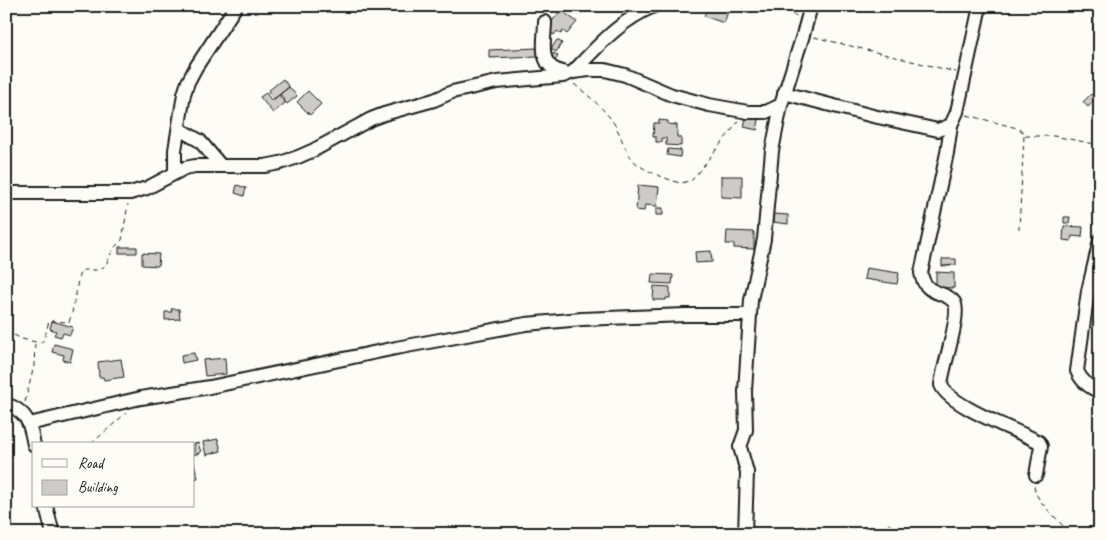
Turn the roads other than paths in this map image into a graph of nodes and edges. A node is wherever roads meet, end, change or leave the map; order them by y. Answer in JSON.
{"nodes":[{"id":1,"x":654,"y":6,"type":"edge"},
{"id":2,"x":811,"y":6,"type":"edge"},
{"id":3,"x":980,"y":6,"type":"edge"},
{"id":4,"x":230,"y":10,"type":"edge"},
{"id":5,"x":545,"y":22,"type":"dead end"},
{"id":6,"x":568,"y":74,"type":"junction"},
{"id":7,"x":782,"y":99,"type":"junction"},
{"id":8,"x":951,"y":125,"type":"junction"},
{"id":9,"x":179,"y":129,"type":"junction"},
{"id":10,"x":221,"y":166,"type":"junction"},
{"id":11,"x":175,"y":173,"type":"junction"},
{"id":12,"x":6,"y":193,"type":"edge"},
{"id":13,"x":1100,"y":240,"type":"edge"},
{"id":14,"x":750,"y":316,"type":"junction"},
{"id":15,"x":1100,"y":392,"type":"edge"},
{"id":16,"x":6,"y":404,"type":"edge"},
{"id":17,"x":26,"y":418,"type":"junction"},
{"id":18,"x":33,"y":442,"type":"edge"},
{"id":19,"x":1036,"y":475,"type":"road end"},
{"id":20,"x":46,"y":508,"type":"edge"},
{"id":21,"x":53,"y":534,"type":"edge"},
{"id":22,"x":745,"y":534,"type":"edge"}],
"edges":[{"from":1,"to":6,"type":"street"},
{"from":2,"to":7,"type":"street"},
{"from":3,"to":8,"type":"street"},
{"from":4,"to":9,"type":"street"},
{"from":5,"to":6,"type":"street"},
{"from":6,"to":7,"type":"street"},
{"from":6,"to":10,"type":"street"},
{"from":7,"to":8,"type":"street"},
{"from":7,"to":14,"type":"street"},
{"from":8,"to":19,"type":"street"},
{"from":9,"to":10,"type":"street"},
{"from":9,"to":11,"type":"street"},
{"from":10,"to":11,"type":"street"},
{"from":11,"to":12,"type":"street"},
{"from":13,"to":15,"type":"street"},
{"from":14,"to":17,"type":"street"},
{"from":14,"to":22,"type":"street"},
{"from":16,"to":17,"type":"street"},
{"from":17,"to":18,"type":"street"},
{"from":20,"to":21,"type":"street"}]}
